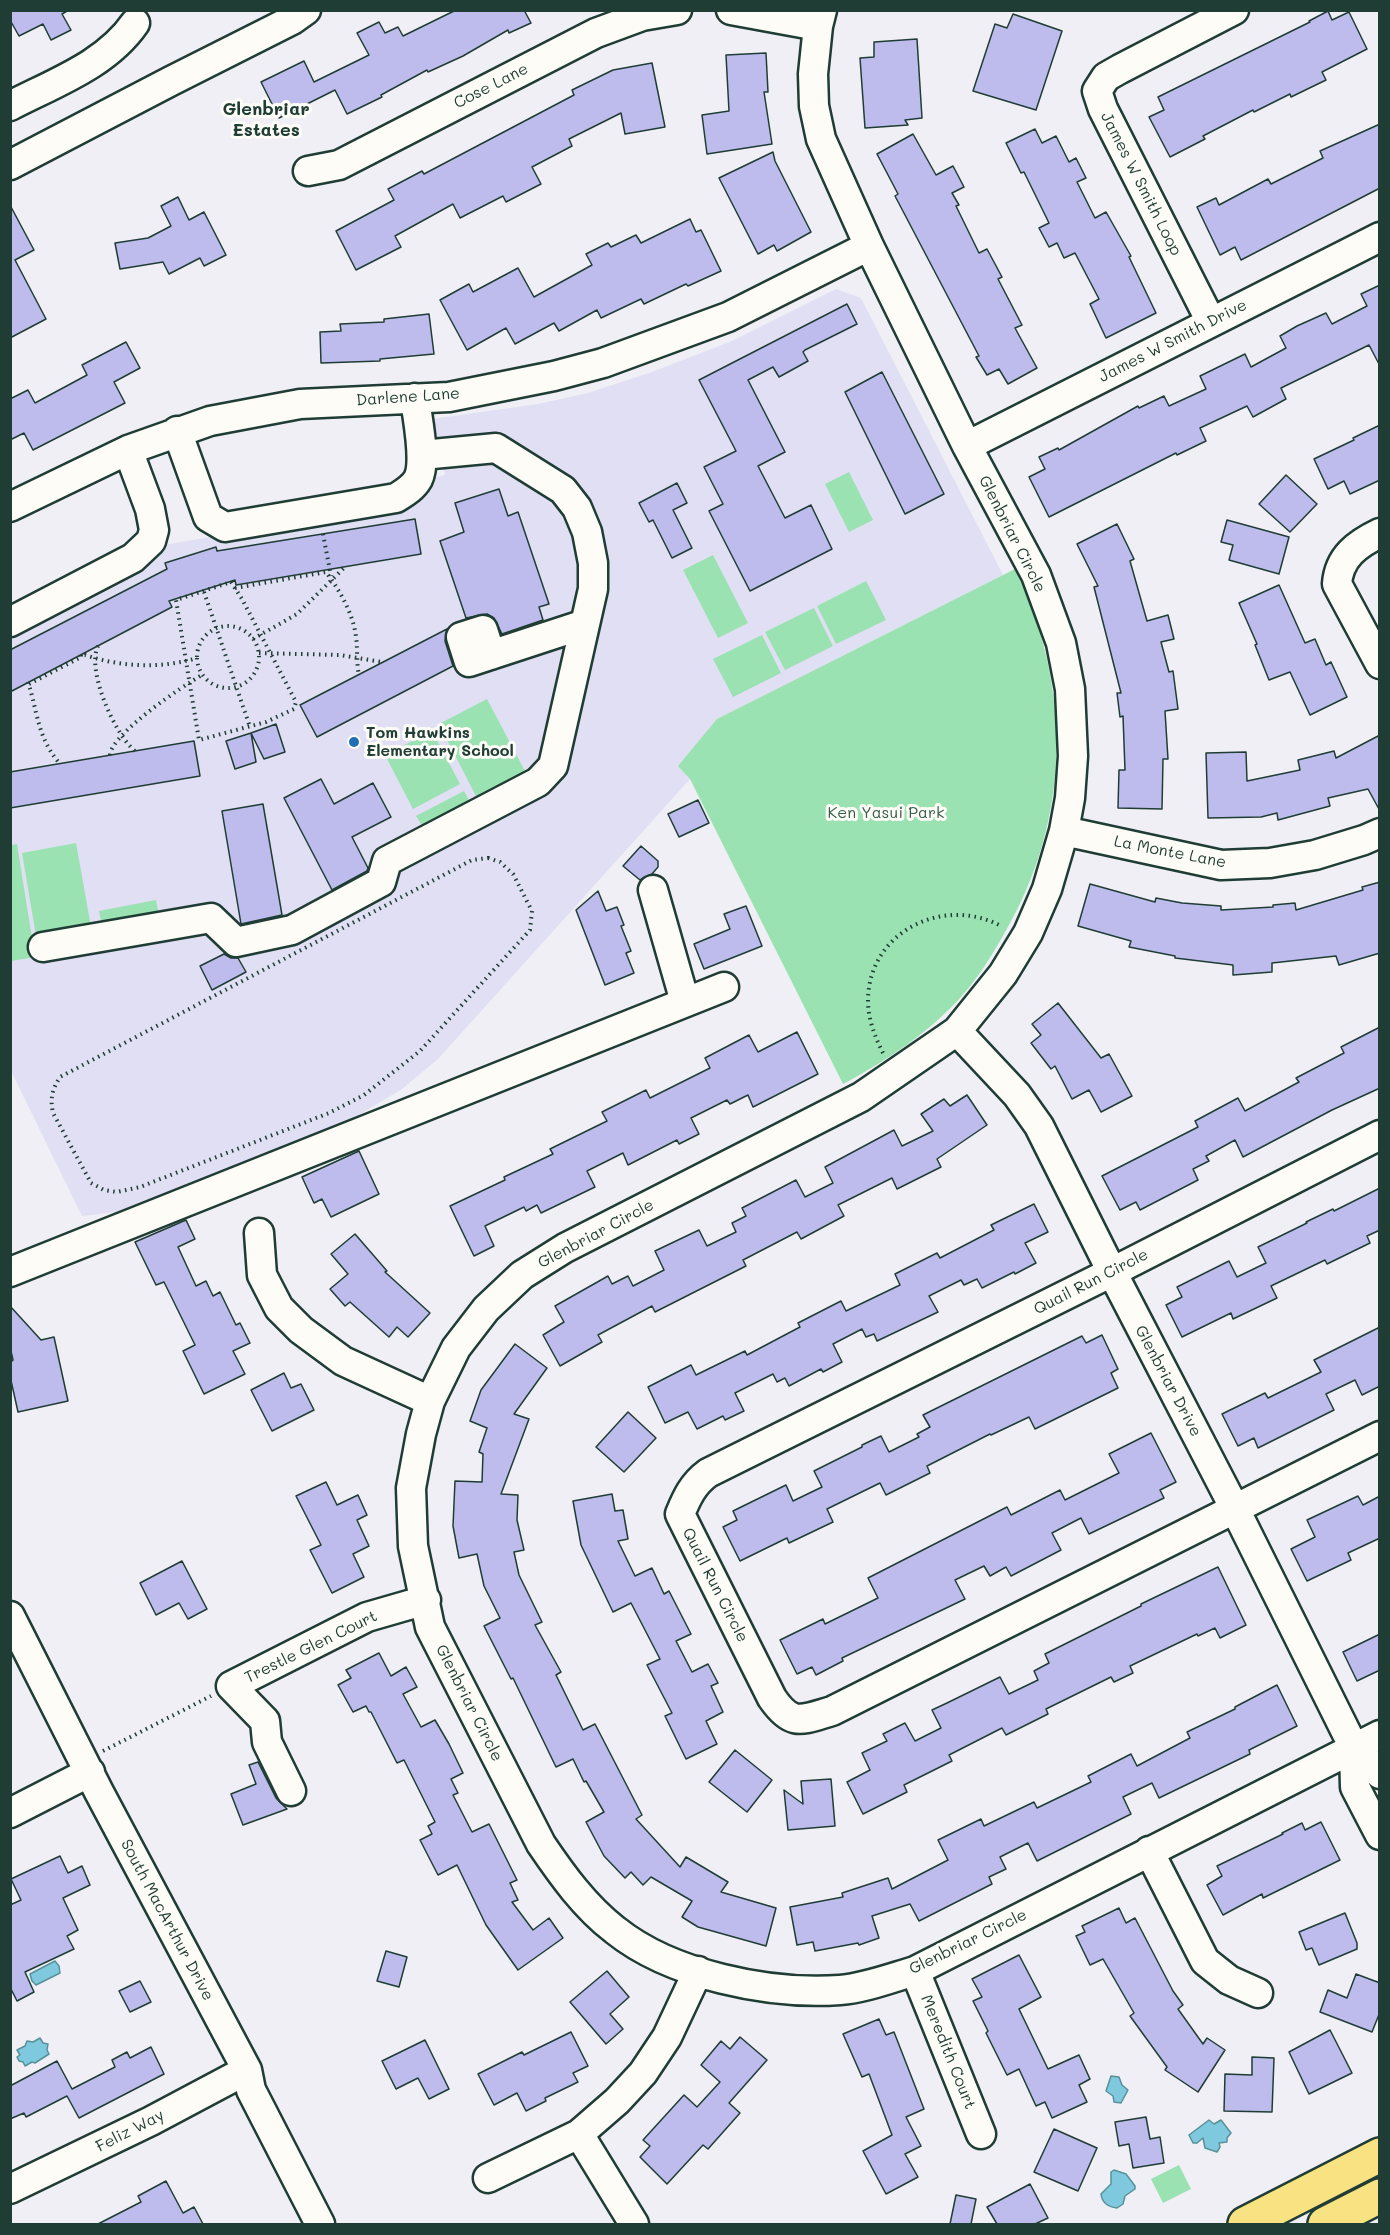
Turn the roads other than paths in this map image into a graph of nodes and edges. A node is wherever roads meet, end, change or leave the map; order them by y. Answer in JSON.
{"nodes":[{"id":1,"x":306,"y":10,"type":"edge"},
{"id":2,"x":677,"y":10,"type":"edge"},
{"id":3,"x":731,"y":10,"type":"edge"},
{"id":4,"x":1234,"y":10,"type":"edge"},
{"id":5,"x":820,"y":18,"type":"edge"},
{"id":6,"x":135,"y":23,"type":"dead end"},
{"id":7,"x":10,"y":106,"type":"edge"},
{"id":8,"x":10,"y":165,"type":"edge"},
{"id":9,"x":308,"y":171,"type":"dead end"},
{"id":10,"x":1380,"y":237,"type":"edge"},
{"id":11,"x":869,"y":246,"type":"junction"},
{"id":12,"x":1211,"y":322,"type":"junction"},
{"id":13,"x":415,"y":398,"type":"junction"},
{"id":14,"x":177,"y":431,"type":"junction"},
{"id":15,"x":967,"y":446,"type":"junction"},
{"id":16,"x":128,"y":450,"type":"junction"},
{"id":17,"x":422,"y":455,"type":"junction"},
{"id":18,"x":10,"y":507,"type":"edge"},
{"id":19,"x":1380,"y":533,"type":"edge"},
{"id":20,"x":10,"y":622,"type":"edge"},
{"id":21,"x":585,"y":624,"type":"junction"},
{"id":22,"x":491,"y":655,"type":"dead end"},
{"id":23,"x":1380,"y":664,"type":"edge"},
{"id":24,"x":1064,"y":831,"type":"junction"},
{"id":25,"x":1380,"y":833,"type":"edge"},
{"id":26,"x":653,"y":890,"type":"dead end"},
{"id":27,"x":43,"y":946,"type":"dead end"},
{"id":28,"x":724,"y":987,"type":"dead end"},
{"id":29,"x":685,"y":1002,"type":"junction"},
{"id":30,"x":957,"y":1031,"type":"junction"},
{"id":31,"x":1380,"y":1135,"type":"edge"},
{"id":32,"x":259,"y":1233,"type":"dead end"},
{"id":33,"x":10,"y":1272,"type":"edge"},
{"id":34,"x":1112,"y":1272,"type":"junction"},
{"id":35,"x":430,"y":1401,"type":"junction"},
{"id":36,"x":1380,"y":1436,"type":"edge"},
{"id":37,"x":1235,"y":1509,"type":"junction"},
{"id":38,"x":426,"y":1600,"type":"junction"},
{"id":39,"x":10,"y":1616,"type":"edge"},
{"id":40,"x":1380,"y":1735,"type":"edge"},
{"id":41,"x":1354,"y":1748,"type":"junction"},
{"id":42,"x":87,"y":1766,"type":"junction"},
{"id":43,"x":1380,"y":1774,"type":"edge"},
{"id":44,"x":291,"y":1791,"type":"dead end"},
{"id":45,"x":10,"y":1813,"type":"edge"},
{"id":46,"x":1380,"y":1835,"type":"edge"},
{"id":47,"x":1149,"y":1851,"type":"junction"},
{"id":48,"x":698,"y":1971,"type":"junction"},
{"id":49,"x":915,"y":1971,"type":"junction"},
{"id":50,"x":1258,"y":1993,"type":"dead end"},
{"id":51,"x":247,"y":2070,"type":"junction"},
{"id":52,"x":579,"y":2134,"type":"junction"},
{"id":53,"x":981,"y":2134,"type":"dead end"},
{"id":54,"x":1380,"y":2155,"type":"edge"},
{"id":55,"x":488,"y":2178,"type":"dead end"},
{"id":56,"x":10,"y":2189,"type":"edge"},
{"id":57,"x":1380,"y":2196,"type":"edge"},
{"id":58,"x":320,"y":2224,"type":"edge"},
{"id":59,"x":634,"y":2224,"type":"edge"},
{"id":60,"x":1245,"y":2224,"type":"edge"},
{"id":61,"x":1324,"y":2224,"type":"edge"}],
"edges":[{"from":1,"to":8,"type":"street"},
{"from":2,"to":9,"type":"street","name":"Cose Lane"},
{"from":3,"to":5,"type":"street"},
{"from":4,"to":12,"type":"street","name":"James W Smith Loop"},
{"from":5,"to":11,"type":"street","name":"Glenbriar Circle"},
{"from":6,"to":7,"type":"street"},
{"from":10,"to":12,"type":"street","name":"James W Smith Drive"},
{"from":11,"to":13,"type":"street","name":"Darlene Lane"},
{"from":11,"to":15,"type":"street","name":"Glenbriar Circle"},
{"from":12,"to":15,"type":"street","name":"James W Smith Drive"},
{"from":13,"to":14,"type":"street","name":"Darlene Lane"},
{"from":13,"to":17,"type":"street"},
{"from":14,"to":16,"type":"street","name":"Darlene Lane"},
{"from":14,"to":17,"type":"street"},
{"from":15,"to":24,"type":"street","name":"Glenbriar Circle"},
{"from":16,"to":18,"type":"street","name":"Darlene Lane"},
{"from":16,"to":20,"type":"street"},
{"from":17,"to":21,"type":"street"},
{"from":19,"to":23,"type":"street"},
{"from":21,"to":22,"type":"street"},
{"from":21,"to":27,"type":"street"},
{"from":24,"to":25,"type":"street","name":"La Monte Lane"},
{"from":24,"to":30,"type":"street","name":"Glenbriar Circle"},
{"from":26,"to":29,"type":"street"},
{"from":28,"to":29,"type":"street"},
{"from":29,"to":33,"type":"street"},
{"from":30,"to":34,"type":"street","name":"Glenbriar Drive"},
{"from":30,"to":35,"type":"street","name":"Glenbriar Circle"},
{"from":31,"to":34,"type":"street","name":"Quail Run Circle"},
{"from":32,"to":35,"type":"street"},
{"from":34,"to":37,"type":"street","name":"Glenbriar Drive"},
{"from":34,"to":37,"type":"street","name":"Quail Run Circle"},
{"from":35,"to":38,"type":"street","name":"Glenbriar Circle"},
{"from":36,"to":37,"type":"street","name":"Quail Run Circle"},
{"from":37,"to":41,"type":"street","name":"Glenbriar Drive"},
{"from":38,"to":44,"type":"street","name":"Trestle Glen Court"},
{"from":38,"to":48,"type":"street","name":"Glenbriar Circle"},
{"from":39,"to":42,"type":"street","name":"South MacArthur Drive"},
{"from":40,"to":41,"type":"street","name":"Glenbriar Circle"},
{"from":41,"to":43,"type":"street","name":"Glenbriar Drive"},
{"from":41,"to":46,"type":"street","name":"Glenbriar Drive"},
{"from":41,"to":47,"type":"street","name":"Glenbriar Circle"},
{"from":42,"to":45,"type":"street"},
{"from":42,"to":51,"type":"street","name":"South MacArthur Drive"},
{"from":47,"to":49,"type":"street","name":"Glenbriar Circle"},
{"from":47,"to":50,"type":"street"},
{"from":48,"to":49,"type":"street","name":"Glenbriar Circle"},
{"from":48,"to":52,"type":"street"},
{"from":49,"to":53,"type":"street","name":"Meredith Court"},
{"from":51,"to":56,"type":"street","name":"Feliz Way"},
{"from":51,"to":58,"type":"street","name":"South MacArthur Drive"},
{"from":52,"to":55,"type":"street"},
{"from":52,"to":59,"type":"street"},
{"from":54,"to":60,"type":"main road"},
{"from":57,"to":61,"type":"main road"}]}
